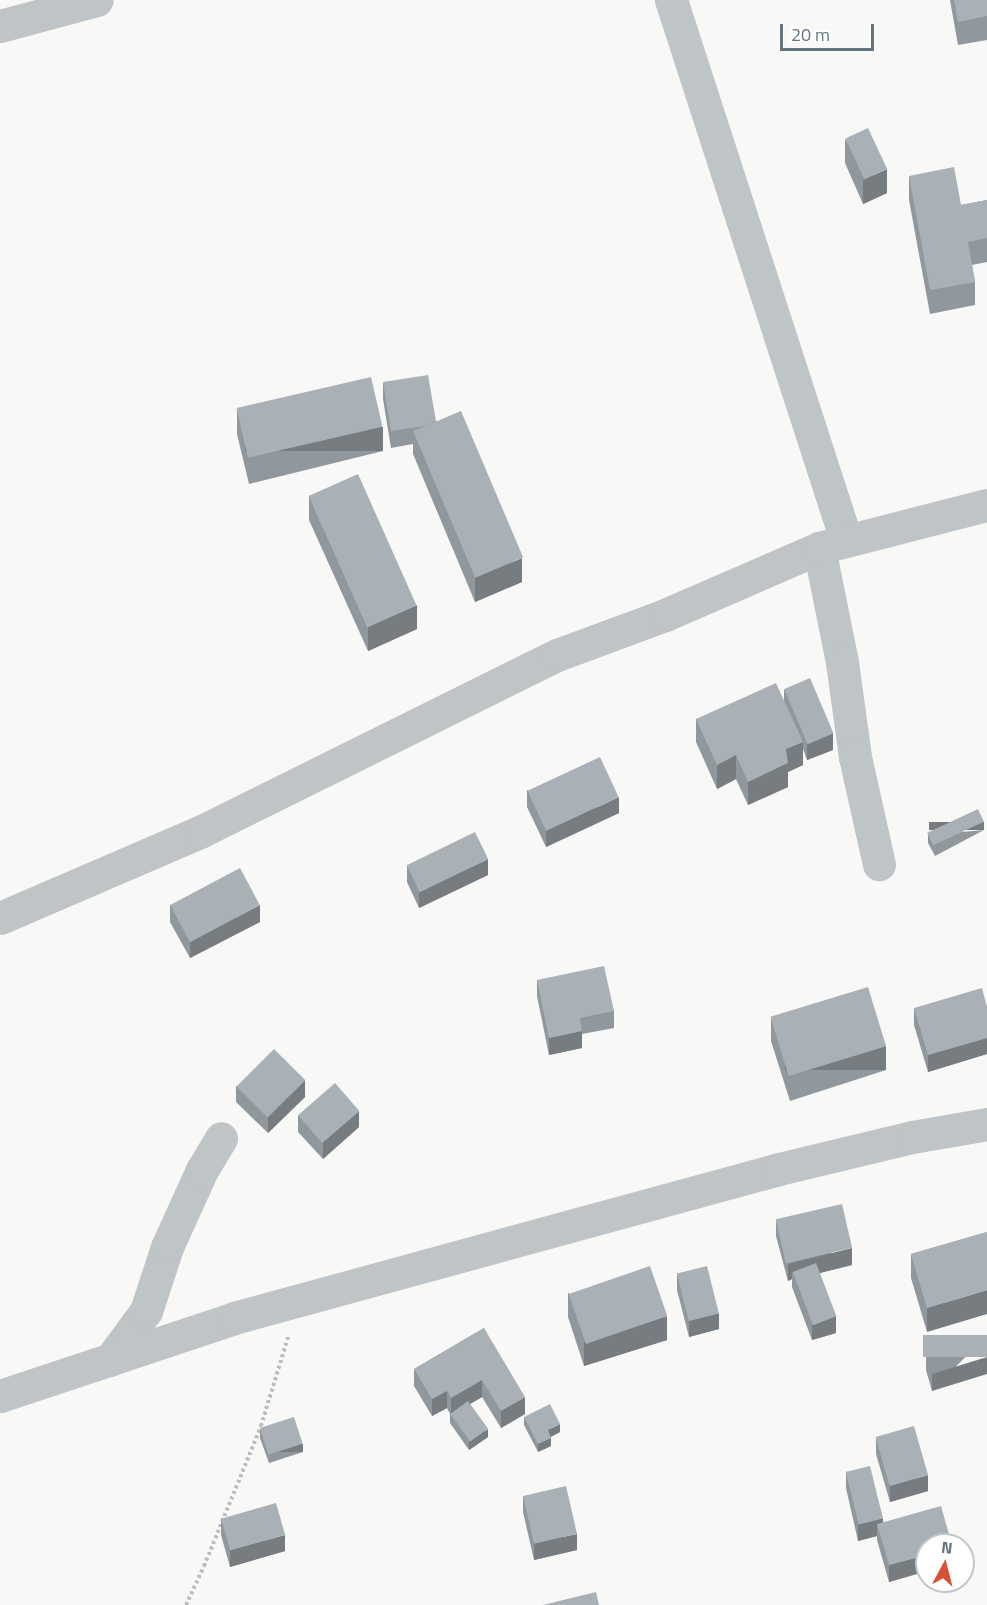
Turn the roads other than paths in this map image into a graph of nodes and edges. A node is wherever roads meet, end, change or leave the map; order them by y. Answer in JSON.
{"nodes":[{"id":1,"x":97,"y":0,"type":"edge"},
{"id":2,"x":671,"y":0,"type":"edge"},
{"id":3,"x":0,"y":26,"type":"edge"},
{"id":4,"x":987,"y":505,"type":"edge"},
{"id":5,"x":832,"y":544,"type":"junction"},
{"id":6,"x":879,"y":864,"type":"dead end"},
{"id":7,"x":0,"y":918,"type":"edge"},
{"id":8,"x":987,"y":1124,"type":"edge"},
{"id":9,"x":221,"y":1138,"type":"dead end"},
{"id":10,"x":110,"y":1360,"type":"junction"},
{"id":11,"x":0,"y":1396,"type":"edge"}],
"edges":[{"from":1,"to":3,"type":"street"},
{"from":2,"to":5,"type":"street"},
{"from":4,"to":5,"type":"street"},
{"from":5,"to":6,"type":"street"},
{"from":5,"to":7,"type":"street"},
{"from":8,"to":10,"type":"street"},
{"from":9,"to":10,"type":"street"},
{"from":10,"to":11,"type":"street"}]}
